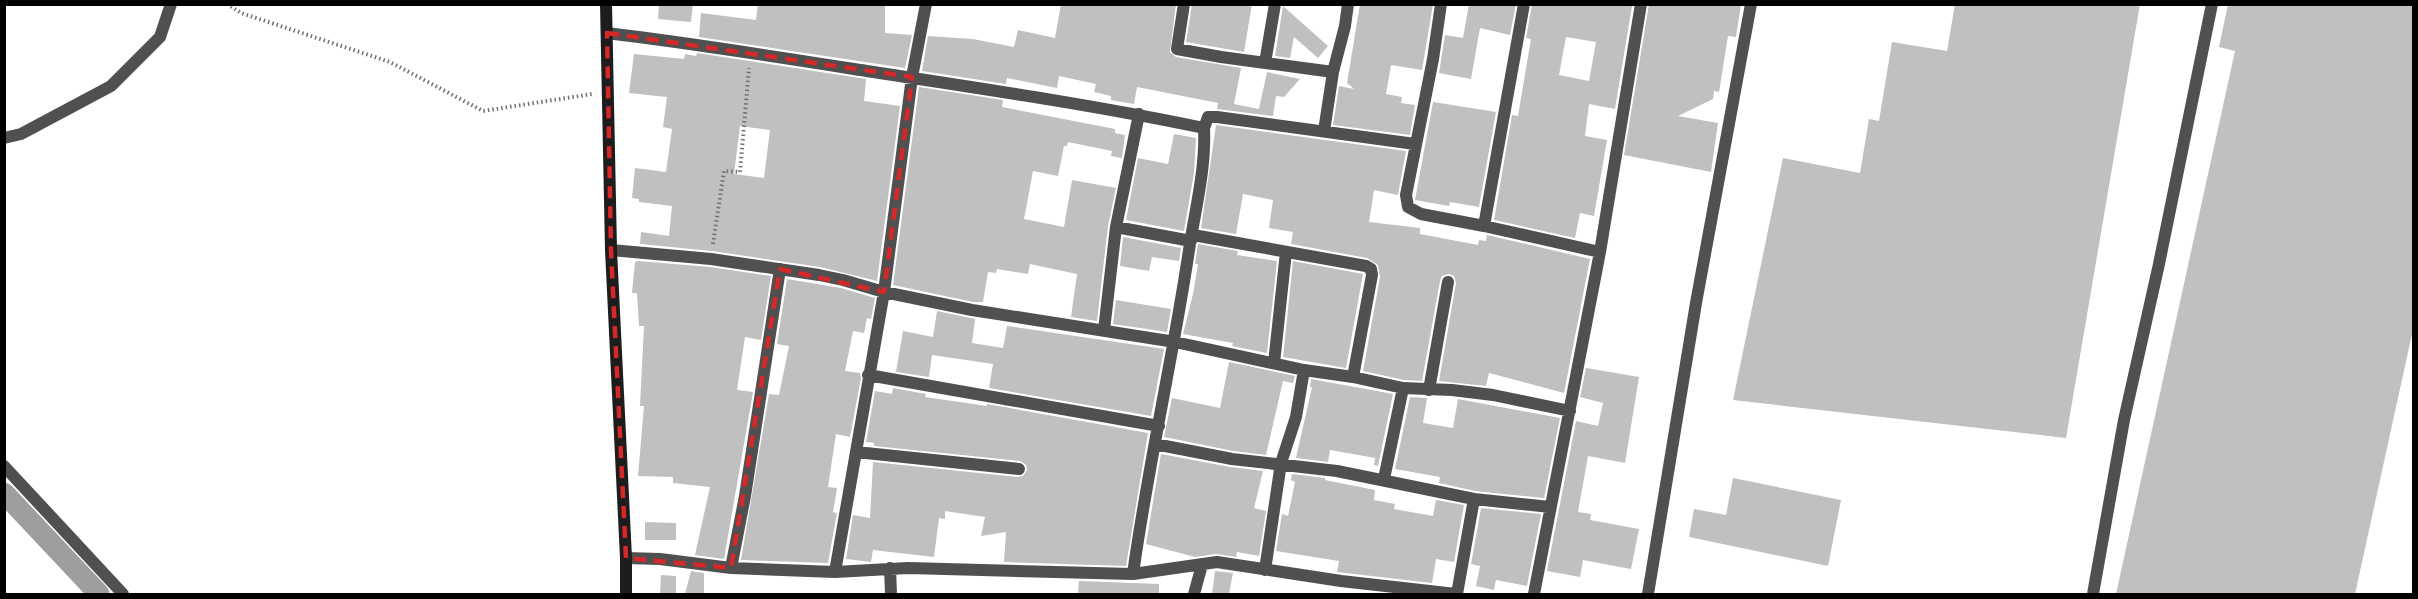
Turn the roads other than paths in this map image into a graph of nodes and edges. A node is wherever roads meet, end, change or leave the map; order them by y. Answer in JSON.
{"nodes":[{"id":1,"x":171,"y":4,"type":"edge"},
{"id":2,"x":606,"y":4,"type":"edge"},
{"id":3,"x":926,"y":4,"type":"edge"},
{"id":4,"x":1184,"y":4,"type":"edge"},
{"id":5,"x":1275,"y":4,"type":"edge"},
{"id":6,"x":1348,"y":4,"type":"edge"},
{"id":7,"x":1441,"y":4,"type":"edge"},
{"id":8,"x":1524,"y":4,"type":"edge"},
{"id":9,"x":1641,"y":4,"type":"edge"},
{"id":10,"x":1751,"y":4,"type":"edge"},
{"id":11,"x":2212,"y":4,"type":"edge"},
{"id":12,"x":607,"y":33,"type":"junction"},
{"id":13,"x":1265,"y":63,"type":"junction"},
{"id":14,"x":1334,"y":72,"type":"junction"},
{"id":15,"x":912,"y":77,"type":"junction"},
{"id":16,"x":1139,"y":114,"type":"junction"},
{"id":17,"x":1204,"y":128,"type":"junction"},
{"id":18,"x":1324,"y":131,"type":"junction"},
{"id":19,"x":4,"y":138,"type":"edge"},
{"id":20,"x":1415,"y":144,"type":"junction"},
{"id":21,"x":1484,"y":226,"type":"junction"},
{"id":22,"x":1116,"y":227,"type":"junction"},
{"id":23,"x":1192,"y":238,"type":"junction"},
{"id":24,"x":611,"y":250,"type":"junction"},
{"id":25,"x":1286,"y":252,"type":"junction"},
{"id":26,"x":1600,"y":252,"type":"junction"},
{"id":27,"x":780,"y":269,"type":"junction"},
{"id":28,"x":1448,"y":282,"type":"dead end"},
{"id":29,"x":884,"y":292,"type":"junction"},
{"id":30,"x":1104,"y":330,"type":"junction"},
{"id":31,"x":1175,"y":342,"type":"junction"},
{"id":32,"x":1274,"y":363,"type":"junction"},
{"id":33,"x":1304,"y":370,"type":"junction"},
{"id":34,"x":868,"y":375,"type":"junction"},
{"id":35,"x":1353,"y":377,"type":"junction"},
{"id":36,"x":1402,"y":388,"type":"junction"},
{"id":37,"x":1429,"y":390,"type":"junction"},
{"id":38,"x":1570,"y":411,"type":"junction"},
{"id":39,"x":1159,"y":426,"type":"junction"},
{"id":40,"x":1155,"y":444,"type":"junction"},
{"id":41,"x":855,"y":452,"type":"junction"},
{"id":42,"x":1281,"y":463,"type":"junction"},
{"id":43,"x":4,"y":466,"type":"edge"},
{"id":44,"x":1018,"y":469,"type":"dead end"},
{"id":45,"x":1384,"y":479,"type":"junction"},
{"id":46,"x":1474,"y":499,"type":"junction"},
{"id":47,"x":1550,"y":507,"type":"junction"},
{"id":48,"x":626,"y":558,"type":"junction"},
{"id":49,"x":1202,"y":566,"type":"junction"},
{"id":50,"x":731,"y":568,"type":"junction"},
{"id":51,"x":890,"y":568,"type":"junction"},
{"id":52,"x":1265,"y":570,"type":"junction"},
{"id":53,"x":835,"y":572,"type":"junction"},
{"id":54,"x":1133,"y":574,"type":"junction"},
{"id":55,"x":123,"y":594,"type":"edge"},
{"id":56,"x":626,"y":594,"type":"edge"},
{"id":57,"x":891,"y":594,"type":"edge"},
{"id":58,"x":1194,"y":594,"type":"edge"},
{"id":59,"x":1457,"y":594,"type":"edge"},
{"id":60,"x":1534,"y":594,"type":"edge"},
{"id":61,"x":1648,"y":594,"type":"edge"},
{"id":62,"x":2093,"y":594,"type":"edge"}],
"edges":[{"from":1,"to":19,"type":"street"},
{"from":2,"to":12,"type":"street"},
{"from":3,"to":15,"type":"street"},
{"from":4,"to":13,"type":"street"},
{"from":5,"to":13,"type":"street"},
{"from":6,"to":14,"type":"street"},
{"from":7,"to":20,"type":"street"},
{"from":8,"to":21,"type":"street"},
{"from":9,"to":26,"type":"street"},
{"from":10,"to":61,"type":"street"},
{"from":11,"to":62,"type":"street"},
{"from":12,"to":15,"type":"street"},
{"from":12,"to":24,"type":"street"},
{"from":13,"to":14,"type":"street"},
{"from":14,"to":18,"type":"street"},
{"from":15,"to":16,"type":"street"},
{"from":15,"to":29,"type":"street"},
{"from":16,"to":17,"type":"street"},
{"from":16,"to":22,"type":"street"},
{"from":17,"to":18,"type":"street"},
{"from":17,"to":23,"type":"street"},
{"from":18,"to":20,"type":"street"},
{"from":20,"to":21,"type":"street"},
{"from":21,"to":26,"type":"street"},
{"from":22,"to":23,"type":"street"},
{"from":22,"to":30,"type":"street"},
{"from":23,"to":25,"type":"street"},
{"from":23,"to":31,"type":"street"},
{"from":24,"to":27,"type":"street"},
{"from":24,"to":48,"type":"street"},
{"from":25,"to":32,"type":"street"},
{"from":25,"to":35,"type":"street"},
{"from":26,"to":38,"type":"street"},
{"from":27,"to":29,"type":"street"},
{"from":27,"to":50,"type":"street"},
{"from":28,"to":37,"type":"street"},
{"from":29,"to":30,"type":"street"},
{"from":29,"to":34,"type":"street"},
{"from":30,"to":31,"type":"street"},
{"from":31,"to":32,"type":"street"},
{"from":31,"to":39,"type":"street"},
{"from":32,"to":33,"type":"street"},
{"from":33,"to":35,"type":"street"},
{"from":33,"to":42,"type":"street"},
{"from":34,"to":39,"type":"street"},
{"from":34,"to":41,"type":"street"},
{"from":35,"to":36,"type":"street"},
{"from":36,"to":37,"type":"street"},
{"from":36,"to":45,"type":"street"},
{"from":37,"to":38,"type":"street"},
{"from":38,"to":47,"type":"street"},
{"from":39,"to":40,"type":"street"},
{"from":40,"to":42,"type":"street"},
{"from":40,"to":54,"type":"street"},
{"from":41,"to":44,"type":"street"},
{"from":41,"to":53,"type":"street"},
{"from":42,"to":45,"type":"street"},
{"from":42,"to":52,"type":"street"},
{"from":43,"to":55,"type":"street"},
{"from":45,"to":46,"type":"street"},
{"from":46,"to":47,"type":"street"},
{"from":46,"to":59,"type":"street"},
{"from":47,"to":60,"type":"street"},
{"from":48,"to":50,"type":"street"},
{"from":48,"to":56,"type":"street"},
{"from":49,"to":52,"type":"street"},
{"from":49,"to":54,"type":"street"},
{"from":49,"to":58,"type":"street"},
{"from":50,"to":53,"type":"street"},
{"from":51,"to":53,"type":"street"},
{"from":51,"to":54,"type":"street"},
{"from":51,"to":57,"type":"street"},
{"from":52,"to":59,"type":"street"}]}
